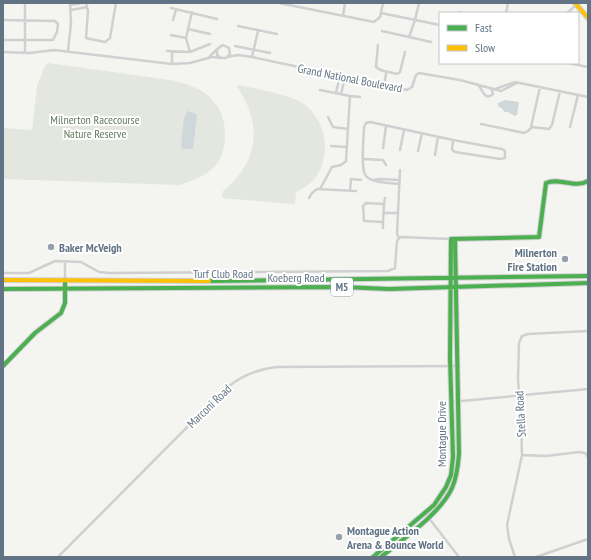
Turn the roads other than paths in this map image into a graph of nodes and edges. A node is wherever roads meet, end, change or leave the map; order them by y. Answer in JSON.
{"nodes":[{"id":1,"x":25,"y":3,"type":"edge"},
{"id":2,"x":85,"y":3,"type":"edge"},
{"id":3,"x":116,"y":3,"type":"edge"},
{"id":4,"x":279,"y":3,"type":"edge"},
{"id":5,"x":345,"y":3,"type":"edge"},
{"id":6,"x":383,"y":3,"type":"edge"},
{"id":7,"x":419,"y":3,"type":"edge"},
{"id":8,"x":70,"y":4,"type":"edge"},
{"id":9,"x":575,"y":4,"type":"edge"},
{"id":10,"x":87,"y":7,"type":"junction"},
{"id":11,"x":171,"y":8,"type":"dead end"},
{"id":12,"x":71,"y":10,"type":"junction"},
{"id":13,"x":176,"y":10,"type":"junction"},
{"id":14,"x":192,"y":12,"type":"junction"},
{"id":15,"x":568,"y":12,"type":"edge"},
{"id":16,"x":381,"y":13,"type":"junction"},
{"id":17,"x":343,"y":16,"type":"junction"},
{"id":18,"x":588,"y":18,"type":"edge"},
{"id":19,"x":217,"y":19,"type":"dead end"},
{"id":20,"x":3,"y":20,"type":"edge"},
{"id":21,"x":24,"y":20,"type":"junction"},
{"id":22,"x":173,"y":20,"type":"dead end"},
{"id":23,"x":415,"y":20,"type":"junction"},
{"id":24,"x":439,"y":25,"type":"edge"},
{"id":25,"x":238,"y":26,"type":"dead end"},
{"id":26,"x":188,"y":29,"type":"junction"},
{"id":27,"x":258,"y":30,"type":"junction"},
{"id":28,"x":382,"y":32,"type":"dead end"},
{"id":29,"x":210,"y":34,"type":"dead end"},
{"id":30,"x":277,"y":34,"type":"dead end"},
{"id":31,"x":171,"y":35,"type":"dead end"},
{"id":32,"x":409,"y":37,"type":"junction"},
{"id":33,"x":186,"y":38,"type":"junction"},
{"id":34,"x":3,"y":40,"type":"edge"},
{"id":35,"x":24,"y":40,"type":"junction"},
{"id":36,"x":431,"y":42,"type":"dead end"},
{"id":37,"x":210,"y":44,"type":"dead end"},
{"id":38,"x":378,"y":45,"type":"dead end"},
{"id":39,"x":234,"y":46,"type":"dead end"},
{"id":40,"x":229,"y":48,"type":"junction"},
{"id":41,"x":217,"y":50,"type":"junction"},
{"id":42,"x":253,"y":50,"type":"junction"},
{"id":43,"x":68,"y":51,"type":"junction"},
{"id":44,"x":167,"y":51,"type":"dead end"},
{"id":45,"x":3,"y":52,"type":"edge"},
{"id":46,"x":173,"y":52,"type":"junction"},
{"id":47,"x":190,"y":52,"type":"junction"},
{"id":48,"x":405,"y":52,"type":"dead end"},
{"id":49,"x":25,"y":53,"type":"junction"},
{"id":50,"x":270,"y":53,"type":"dead end"},
{"id":51,"x":238,"y":55,"type":"junction"},
{"id":52,"x":227,"y":57,"type":"junction"},
{"id":53,"x":252,"y":57,"type":"junction"},
{"id":54,"x":208,"y":58,"type":"junction"},
{"id":55,"x":221,"y":58,"type":"junction"},
{"id":56,"x":172,"y":64,"type":"junction"},
{"id":57,"x":573,"y":64,"type":"edge"},
{"id":58,"x":588,"y":67,"type":"edge"},
{"id":59,"x":386,"y":74,"type":"dead end"},
{"id":60,"x":340,"y":76,"type":"junction"},
{"id":61,"x":345,"y":77,"type":"junction"},
{"id":62,"x":384,"y":85,"type":"junction"},
{"id":63,"x":477,"y":85,"type":"junction"},
{"id":64,"x":540,"y":87,"type":"junction"},
{"id":65,"x":491,"y":88,"type":"junction"},
{"id":66,"x":320,"y":90,"type":"dead end"},
{"id":67,"x":560,"y":91,"type":"junction"},
{"id":68,"x":336,"y":93,"type":"junction"},
{"id":69,"x":341,"y":94,"type":"junction"},
{"id":70,"x":578,"y":95,"type":"junction"},
{"id":71,"x":350,"y":96,"type":"junction"},
{"id":72,"x":360,"y":97,"type":"dead end"},
{"id":73,"x":588,"y":97,"type":"edge"},
{"id":74,"x":328,"y":117,"type":"dead end"},
{"id":75,"x":481,"y":124,"type":"dead end"},
{"id":76,"x":386,"y":126,"type":"junction"},
{"id":77,"x":570,"y":126,"type":"dead end"},
{"id":78,"x":531,"y":128,"type":"junction"},
{"id":79,"x":348,"y":129,"type":"junction"},
{"id":80,"x":404,"y":130,"type":"junction"},
{"id":81,"x":422,"y":133,"type":"junction"},
{"id":82,"x":438,"y":137,"type":"junction"},
{"id":83,"x":454,"y":140,"type":"junction"},
{"id":84,"x":331,"y":146,"type":"dead end"},
{"id":85,"x":347,"y":147,"type":"junction"},
{"id":86,"x":382,"y":148,"type":"dead end"},
{"id":87,"x":400,"y":150,"type":"dead end"},
{"id":88,"x":418,"y":151,"type":"dead end"},
{"id":89,"x":435,"y":155,"type":"dead end"},
{"id":90,"x":363,"y":159,"type":"junction"},
{"id":91,"x":386,"y":165,"type":"dead end"},
{"id":92,"x":400,"y":170,"type":"dead end"},
{"id":93,"x":361,"y":180,"type":"dead end"},
{"id":94,"x":374,"y":180,"type":"junction"},
{"id":95,"x":400,"y":180,"type":"junction"},
{"id":96,"x":588,"y":181,"type":"edge"},
{"id":97,"x":399,"y":184,"type":"junction"},
{"id":98,"x":320,"y":189,"type":"junction"},
{"id":99,"x":350,"y":191,"type":"junction"},
{"id":100,"x":356,"y":191,"type":"dead end"},
{"id":101,"x":309,"y":198,"type":"dead end"},
{"id":102,"x":384,"y":198,"type":"dead end"},
{"id":103,"x":384,"y":204,"type":"junction"},
{"id":104,"x":384,"y":212,"type":"junction"},
{"id":105,"x":398,"y":213,"type":"junction"},
{"id":106,"x":383,"y":222,"type":"junction"},
{"id":107,"x":383,"y":228,"type":"dead end"},
{"id":108,"x":398,"y":238,"type":"junction"},
{"id":109,"x":453,"y":239,"type":"junction"},
{"id":110,"x":65,"y":261,"type":"junction"},
{"id":111,"x":3,"y":273,"type":"edge"},
{"id":112,"x":588,"y":276,"type":"edge"},
{"id":113,"x":451,"y":278,"type":"junction"},
{"id":114,"x":457,"y":278,"type":"junction"},
{"id":115,"x":3,"y":280,"type":"edge"},
{"id":116,"x":65,"y":280,"type":"junction"},
{"id":117,"x":588,"y":283,"type":"edge"},
{"id":118,"x":450,"y":288,"type":"junction"},
{"id":119,"x":457,"y":288,"type":"junction"},
{"id":120,"x":3,"y":289,"type":"edge"},
{"id":121,"x":66,"y":289,"type":"junction"},
{"id":122,"x":588,"y":331,"type":"edge"},
{"id":123,"x":3,"y":366,"type":"edge"},
{"id":124,"x":450,"y":366,"type":"junction"},
{"id":125,"x":458,"y":366,"type":"junction"},
{"id":126,"x":588,"y":389,"type":"edge"},
{"id":127,"x":519,"y":396,"type":"junction"},
{"id":128,"x":451,"y":402,"type":"junction"},
{"id":129,"x":458,"y":402,"type":"junction"},
{"id":130,"x":522,"y":456,"type":"junction"},
{"id":131,"x":588,"y":457,"type":"edge"},
{"id":132,"x":425,"y":513,"type":"junction"},
{"id":133,"x":429,"y":517,"type":"junction"},
{"id":134,"x":588,"y":539,"type":"edge"},
{"id":135,"x":58,"y":557,"type":"edge"},
{"id":136,"x":372,"y":557,"type":"edge"},
{"id":137,"x":381,"y":557,"type":"edge"},
{"id":138,"x":459,"y":557,"type":"edge"},
{"id":139,"x":515,"y":557,"type":"edge"},
{"id":140,"x":536,"y":557,"type":"edge"}],
"edges":[{"from":1,"to":21,"type":"street"},
{"from":2,"to":8,"type":"street"},
{"from":2,"to":10,"type":"street"},
{"from":3,"to":10,"type":"street"},
{"from":4,"to":17,"type":"street"},
{"from":5,"to":17,"type":"street"},
{"from":6,"to":16,"type":"street"},
{"from":7,"to":23,"type":"street"},
{"from":8,"to":12,"type":"street"},
{"from":9,"to":15,"type":"street"},
{"from":9,"to":18,"type":"main road"},
{"from":10,"to":12,"type":"street"},
{"from":11,"to":13,"type":"street"},
{"from":12,"to":43,"type":"street"},
{"from":13,"to":14,"type":"street"},
{"from":13,"to":22,"type":"street"},
{"from":14,"to":19,"type":"street"},
{"from":14,"to":26,"type":"street"},
{"from":16,"to":17,"type":"street"},
{"from":16,"to":23,"type":"street"},
{"from":20,"to":21,"type":"street"},
{"from":21,"to":35,"type":"street"},
{"from":21,"to":35,"type":"street"},
{"from":23,"to":24,"type":"street"},
{"from":23,"to":32,"type":"street"},
{"from":25,"to":27,"type":"street"},
{"from":26,"to":29,"type":"street"},
{"from":26,"to":33,"type":"street"},
{"from":27,"to":30,"type":"street"},
{"from":27,"to":42,"type":"street"},
{"from":28,"to":32,"type":"street"},
{"from":31,"to":33,"type":"street"},
{"from":32,"to":36,"type":"street"},
{"from":33,"to":47,"type":"street"},
{"from":34,"to":35,"type":"street"},
{"from":35,"to":49,"type":"street"},
{"from":37,"to":47,"type":"street"},
{"from":38,"to":48,"type":"street"},
{"from":39,"to":42,"type":"street"},
{"from":40,"to":41,"type":"street"},
{"from":40,"to":51,"type":"street","name":"Grand National Boulevard"},
{"from":40,"to":52,"type":"street"},
{"from":41,"to":54,"type":"street"},
{"from":41,"to":55,"type":"street"},
{"from":42,"to":50,"type":"street"},
{"from":42,"to":53,"type":"street"},
{"from":43,"to":49,"type":"street"},
{"from":43,"to":56,"type":"street"},
{"from":44,"to":46,"type":"street"},
{"from":45,"to":49,"type":"street"},
{"from":46,"to":47,"type":"street"},
{"from":46,"to":56,"type":"street"},
{"from":51,"to":52,"type":"street","name":"Grand National Boulevard"},
{"from":51,"to":53,"type":"street","name":"Grand National Boulevard"},
{"from":52,"to":55,"type":"street"},
{"from":53,"to":60,"type":"street","name":"Grand National Boulevard"},
{"from":54,"to":55,"type":"street"},
{"from":54,"to":56,"type":"street"},
{"from":57,"to":58,"type":"street"},
{"from":59,"to":62,"type":"street"},
{"from":60,"to":61,"type":"street","name":"Grand National Boulevard"},
{"from":60,"to":68,"type":"street"},
{"from":61,"to":62,"type":"street","name":"Grand National Boulevard"},
{"from":61,"to":69,"type":"street"},
{"from":62,"to":63,"type":"street","name":"Grand National Boulevard"},
{"from":63,"to":65,"type":"street","name":"Grand National Boulevard"},
{"from":63,"to":65,"type":"street","name":"Grand National Boulevard"},
{"from":64,"to":65,"type":"street"},
{"from":64,"to":67,"type":"street"},
{"from":64,"to":78,"type":"street"},
{"from":66,"to":68,"type":"street"},
{"from":67,"to":70,"type":"street"},
{"from":67,"to":78,"type":"street"},
{"from":68,"to":69,"type":"street"},
{"from":69,"to":71,"type":"street"},
{"from":70,"to":73,"type":"street"},
{"from":70,"to":77,"type":"street"},
{"from":71,"to":72,"type":"street"},
{"from":71,"to":79,"type":"street"},
{"from":74,"to":79,"type":"street"},
{"from":75,"to":78,"type":"street"},
{"from":76,"to":80,"type":"street"},
{"from":76,"to":86,"type":"street"},
{"from":76,"to":90,"type":"street"},
{"from":79,"to":85,"type":"street"},
{"from":80,"to":81,"type":"street"},
{"from":80,"to":87,"type":"street"},
{"from":81,"to":82,"type":"street"},
{"from":81,"to":88,"type":"street"},
{"from":82,"to":83,"type":"street"},
{"from":82,"to":89,"type":"street"},
{"from":83,"to":83,"type":"street"},
{"from":84,"to":85,"type":"street"},
{"from":85,"to":98,"type":"street"},
{"from":90,"to":91,"type":"street"},
{"from":90,"to":94,"type":"street"},
{"from":92,"to":95,"type":"street"},
{"from":93,"to":99,"type":"street"},
{"from":94,"to":95,"type":"street"},
{"from":94,"to":97,"type":"street"},
{"from":95,"to":97,"type":"street"},
{"from":96,"to":109,"type":"main road"},
{"from":97,"to":105,"type":"street"},
{"from":98,"to":99,"type":"street"},
{"from":98,"to":101,"type":"street"},
{"from":99,"to":100,"type":"street"},
{"from":102,"to":103,"type":"street"},
{"from":103,"to":104,"type":"street"},
{"from":103,"to":106,"type":"street"},
{"from":104,"to":105,"type":"street"},
{"from":104,"to":106,"type":"street"},
{"from":105,"to":108,"type":"street"},
{"from":106,"to":107,"type":"street"},
{"from":108,"to":109,"type":"street"},
{"from":108,"to":110,"type":"street","name":"Turf Club Road"},
{"from":109,"to":113,"type":"main road","name":"Montague Drive"},
{"from":109,"to":114,"type":"main road","name":"Montague Drive"},
{"from":110,"to":111,"type":"street","name":"Turf Club Road"},
{"from":110,"to":116,"type":"street"},
{"from":112,"to":114,"type":"main road","name":"Koeberg Road","number":"M5"},
{"from":113,"to":114,"type":"main road","name":"Koeberg Road","number":"M5"},
{"from":113,"to":116,"type":"main road","name":"Koeberg Road","number":"M5"},
{"from":113,"to":118,"type":"main road","name":"Montague Drive"},
{"from":114,"to":119,"type":"main road","name":"Montague Drive"},
{"from":115,"to":116,"type":"main road","name":"Koeberg Road","number":"M5"},
{"from":116,"to":121,"type":"main road"},
{"from":117,"to":119,"type":"main road","name":"Koeberg Road","number":"M5"},
{"from":118,"to":119,"type":"main road","name":"Koeberg Road","number":"M5"},
{"from":118,"to":121,"type":"main road","name":"Koeberg Road","number":"M5"},
{"from":118,"to":124,"type":"main road","name":"Montague Drive"},
{"from":119,"to":125,"type":"main road","name":"Montague Drive"},
{"from":120,"to":121,"type":"main road","name":"Koeberg Road","number":"M5"},
{"from":121,"to":123,"type":"main road"},
{"from":122,"to":127,"type":"street","name":"Stella Road"},
{"from":124,"to":125,"type":"street","name":"Marconi Road"},
{"from":124,"to":128,"type":"main road","name":"Montague Drive"},
{"from":124,"to":135,"type":"street","name":"Marconi Road"},
{"from":125,"to":129,"type":"main road","name":"Montague Drive"},
{"from":126,"to":127,"type":"street"},
{"from":127,"to":129,"type":"street"},
{"from":127,"to":130,"type":"street","name":"Stella Road"},
{"from":128,"to":129,"type":"street"},
{"from":128,"to":132,"type":"main road","name":"Montague Drive"},
{"from":129,"to":133,"type":"main road","name":"Montague Drive"},
{"from":130,"to":131,"type":"street"},
{"from":130,"to":139,"type":"street","name":"Stella Road"},
{"from":132,"to":133,"type":"street"},
{"from":132,"to":136,"type":"main road","name":"Montague Drive"},
{"from":133,"to":137,"type":"main road","name":"Montague Drive"},
{"from":133,"to":138,"type":"street"},
{"from":134,"to":140,"type":"street"}]}
